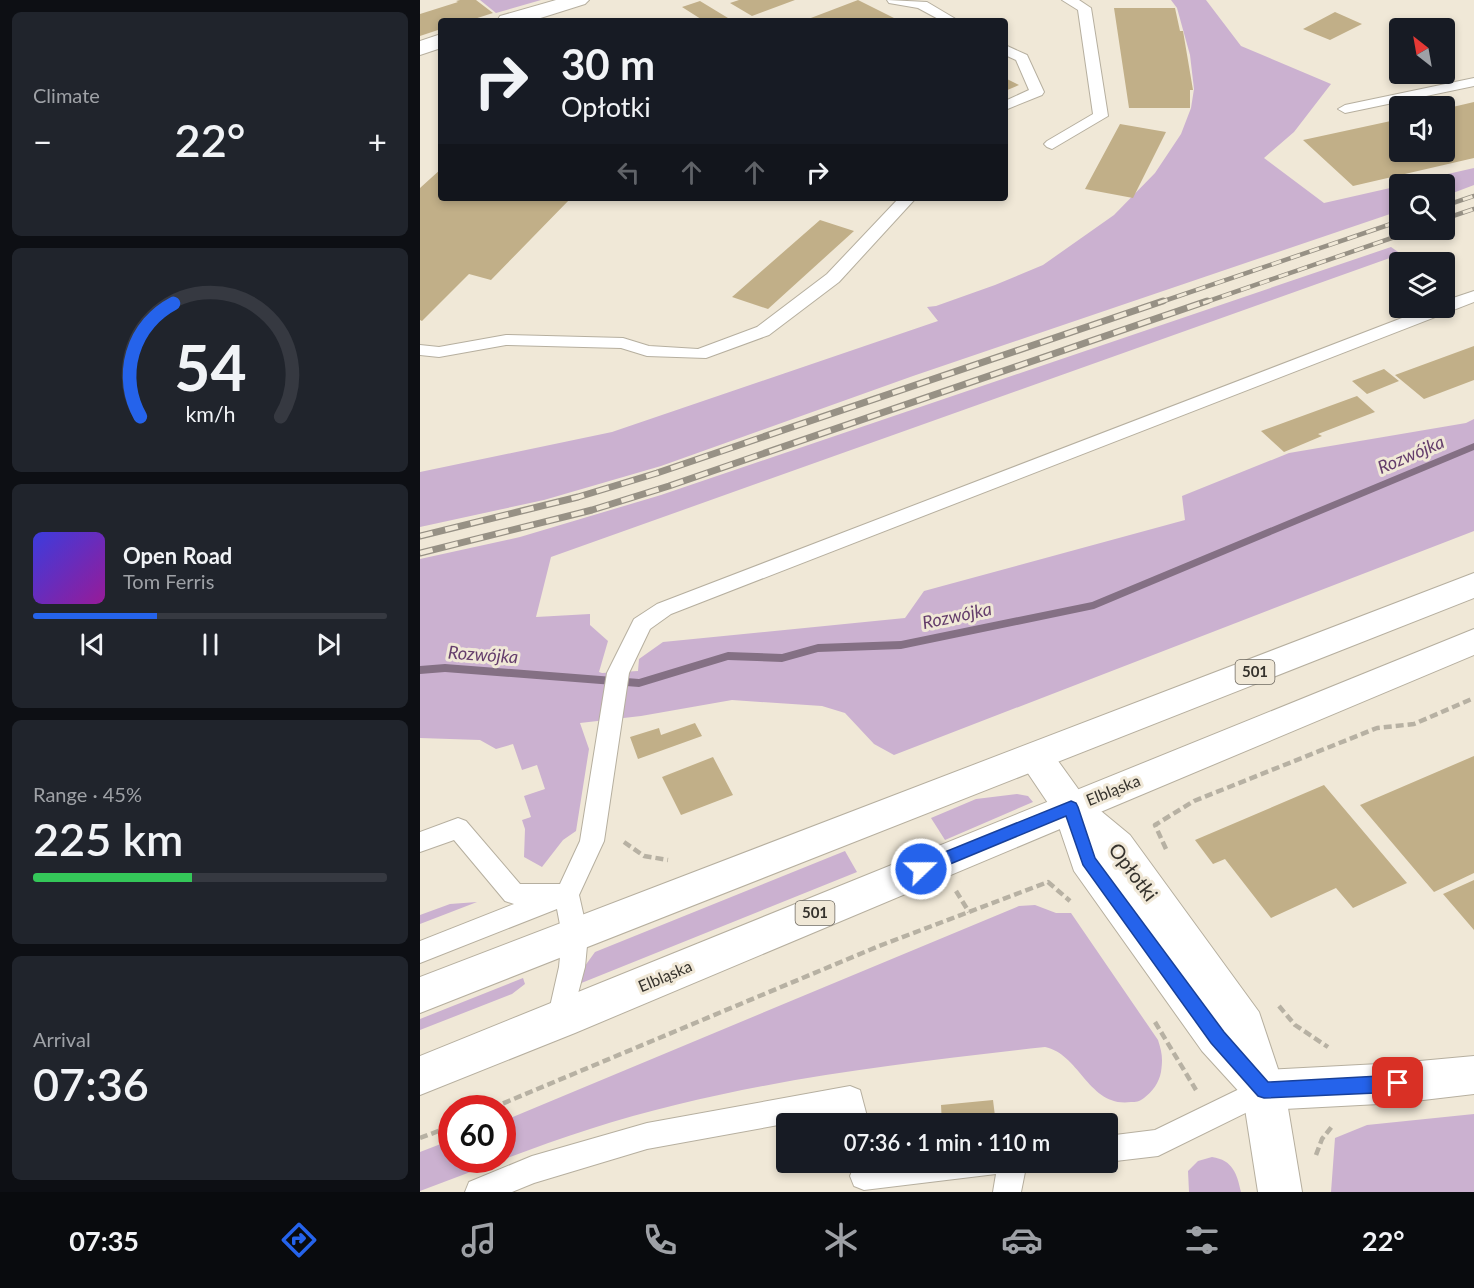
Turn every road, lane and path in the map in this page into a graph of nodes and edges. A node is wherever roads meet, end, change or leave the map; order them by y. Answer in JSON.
{"nodes":[{"id":1,"x":578,"y":0,"type":"edge"},
{"id":2,"x":894,"y":0,"type":"edge"},
{"id":3,"x":1069,"y":0,"type":"edge"},
{"id":4,"x":519,"y":18,"type":"edge"},
{"id":5,"x":947,"y":18,"type":"edge"},
{"id":6,"x":438,"y":42,"type":"edge"},
{"id":7,"x":420,"y":48,"type":"edge"},
{"id":8,"x":1008,"y":51,"type":"edge"},
{"id":9,"x":1474,"y":82,"type":"edge"},
{"id":10,"x":1008,"y":105,"type":"edge"},
{"id":11,"x":1345,"y":109,"type":"dead end"},
{"id":12,"x":1052,"y":144,"type":"dead end"},
{"id":13,"x":905,"y":201,"type":"edge"},
{"id":14,"x":1474,"y":296,"type":"edge"},
{"id":15,"x":420,"y":350,"type":"edge"},
{"id":16,"x":1474,"y":585,"type":"edge"},
{"id":17,"x":1474,"y":641,"type":"edge"},
{"id":18,"x":1474,"y":698,"type":"edge"},
{"id":19,"x":1035,"y":757,"type":"junction"},
{"id":20,"x":1071,"y":807,"type":"junction"},
{"id":21,"x":420,"y":842,"type":"edge"},
{"id":22,"x":1169,"y":855,"type":"dead end"},
{"id":23,"x":567,"y":895,"type":"junction"},
{"id":24,"x":1072,"y":903,"type":"dead end"},
{"id":25,"x":575,"y":934,"type":"junction"},
{"id":26,"x":420,"y":952,"type":"edge"},
{"id":27,"x":420,"y":995,"type":"edge"},
{"id":28,"x":1275,"y":1002,"type":"dead end"},
{"id":29,"x":1149,"y":1014,"type":"dead end"},
{"id":30,"x":560,"y":1020,"type":"junction"},
{"id":31,"x":1332,"y":1048,"type":"dead end"},
{"id":32,"x":1474,"y":1075,"type":"edge"},
{"id":33,"x":420,"y":1076,"type":"edge"},
{"id":34,"x":1264,"y":1090,"type":"junction"},
{"id":35,"x":516,"y":1098,"type":"edge"},
{"id":36,"x":853,"y":1113,"type":"edge"},
{"id":37,"x":1212,"y":1116,"type":"junction"},
{"id":38,"x":1340,"y":1121,"type":"dead end"},
{"id":39,"x":438,"y":1131,"type":"edge"},
{"id":40,"x":420,"y":1138,"type":"edge"},
{"id":41,"x":1118,"y":1148,"type":"edge"},
{"id":42,"x":1317,"y":1167,"type":"dead end"},
{"id":43,"x":898,"y":1173,"type":"edge"},
{"id":44,"x":1011,"y":1173,"type":"edge"},
{"id":45,"x":863,"y":1177,"type":"edge"},
{"id":46,"x":479,"y":1192,"type":"edge"},
{"id":47,"x":1007,"y":1192,"type":"edge"},
{"id":48,"x":1280,"y":1192,"type":"edge"}],
"edges":[{"from":1,"to":4,"type":"main road"},
{"from":2,"to":5,"type":"lane"},
{"from":3,"to":12,"type":"lane"},
{"from":6,"to":7,"type":"main road"},
{"from":8,"to":10,"type":"lane"},
{"from":9,"to":11,"type":"lane"},
{"from":13,"to":15,"type":"lane"},
{"from":14,"to":23,"type":"lane"},
{"from":16,"to":19,"type":"main road","number":"501"},
{"from":17,"to":20,"type":"main road","name":"Elbląska","number":"501"},
{"from":18,"to":22,"type":"path"},
{"from":19,"to":20,"type":"main road","name":"Opłotki"},
{"from":19,"to":25,"type":"main road","number":"501"},
{"from":20,"to":30,"type":"main road","name":"Elbląska","number":"501"},
{"from":20,"to":34,"type":"main road","name":"Opłotki"},
{"from":21,"to":23,"type":"lane"},
{"from":23,"to":25,"type":"lane"},
{"from":23,"to":26,"type":"lane"},
{"from":24,"to":35,"type":"path"},
{"from":25,"to":27,"type":"main road","number":"501"},
{"from":25,"to":30,"type":"lane"},
{"from":28,"to":31,"type":"path"},
{"from":29,"to":37,"type":"path"},
{"from":30,"to":33,"type":"main road","name":"Elbląska","number":"501"},
{"from":32,"to":34,"type":"main road"},
{"from":34,"to":37,"type":"lane"},
{"from":34,"to":48,"type":"main road"},
{"from":36,"to":46,"type":"lane"},
{"from":37,"to":41,"type":"lane"},
{"from":38,"to":42,"type":"path"},
{"from":39,"to":40,"type":"path"},
{"from":43,"to":45,"type":"lane"},
{"from":44,"to":47,"type":"lane"}]}
